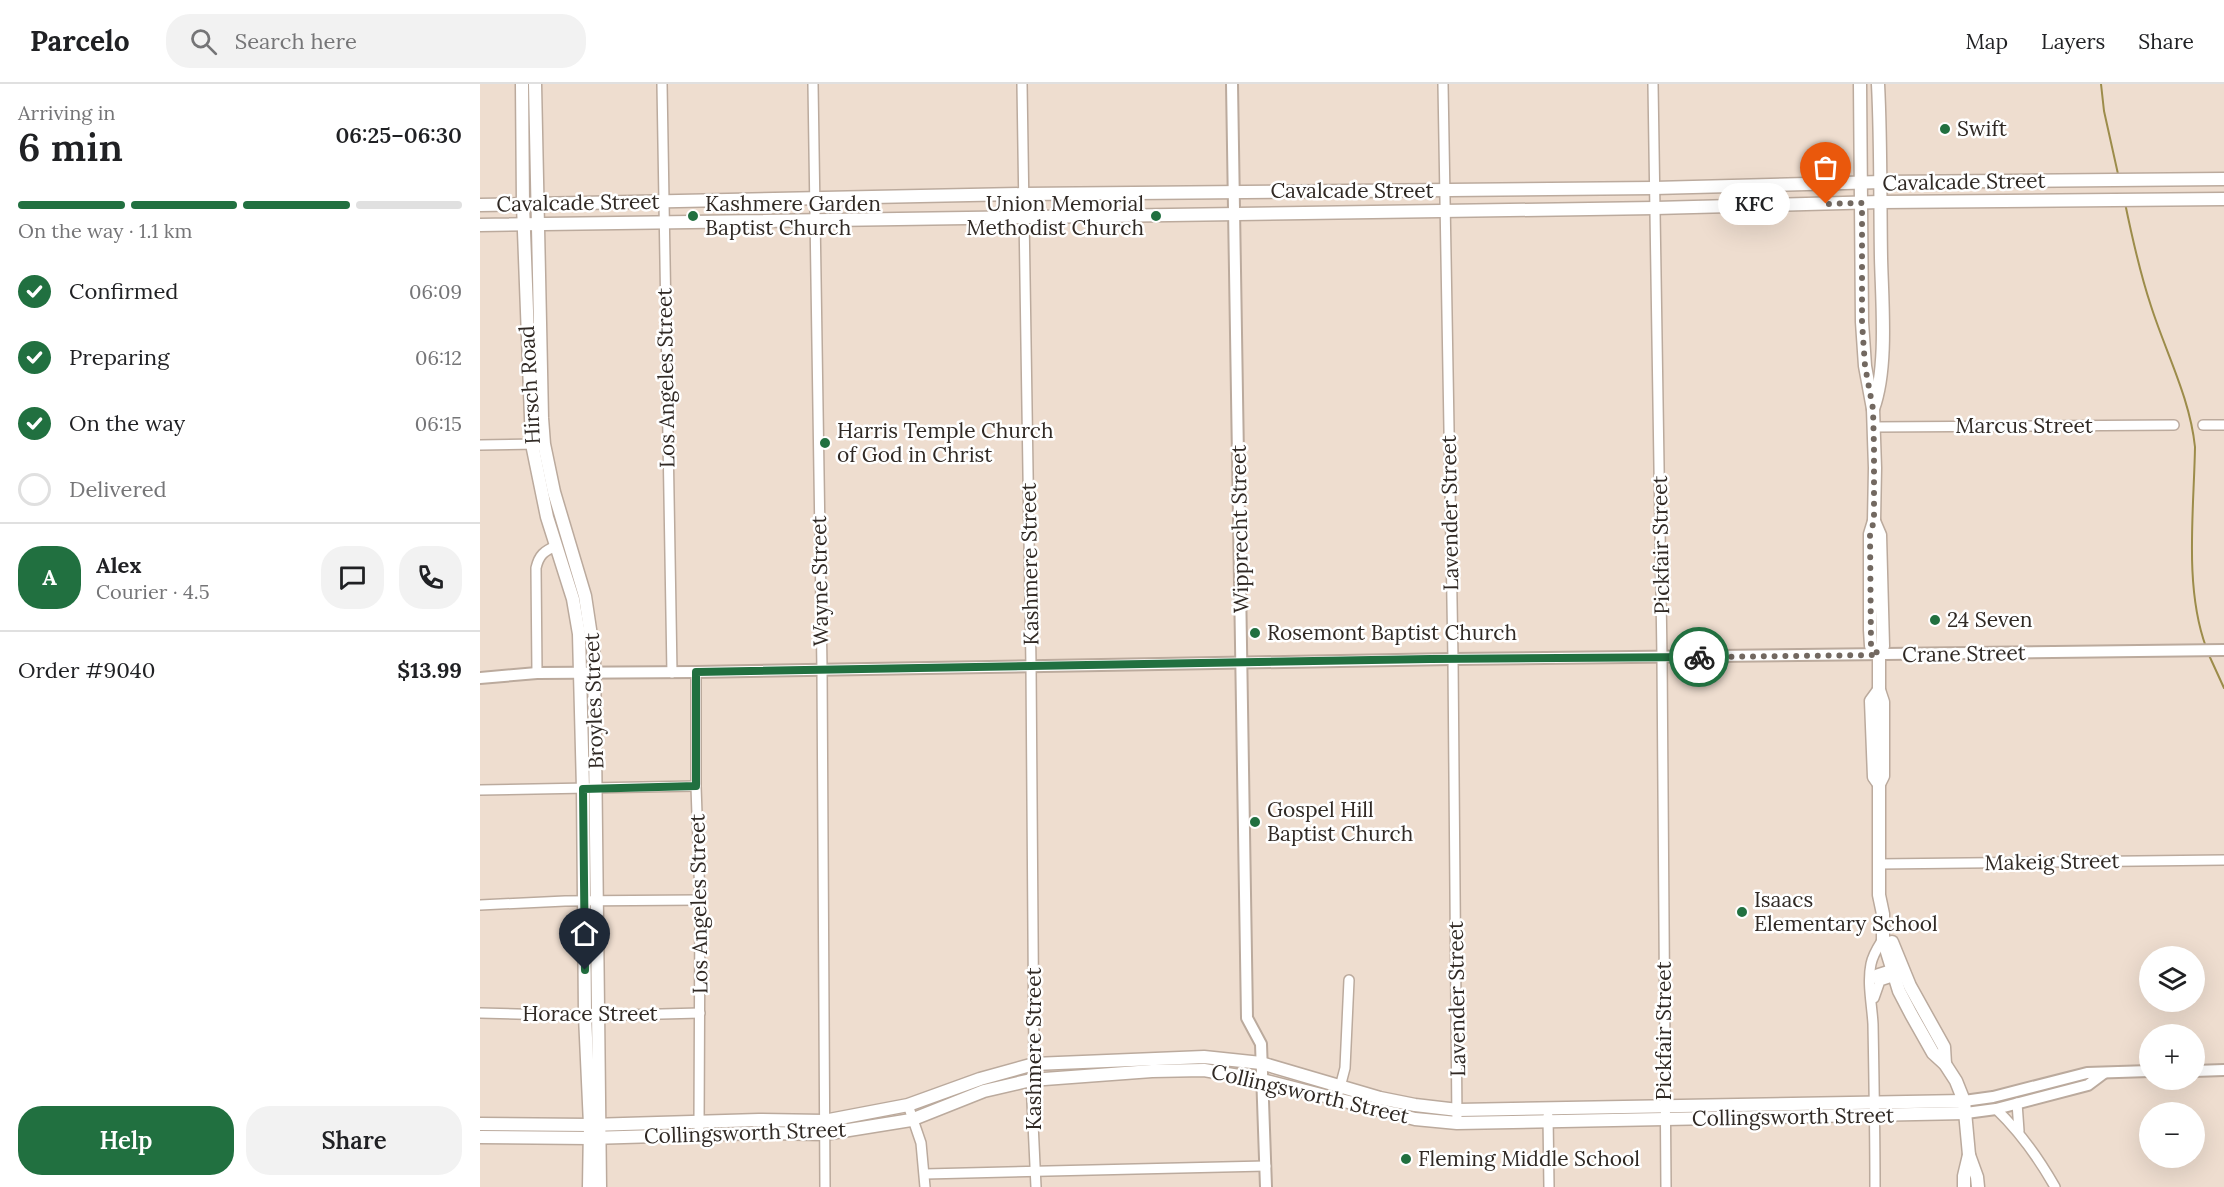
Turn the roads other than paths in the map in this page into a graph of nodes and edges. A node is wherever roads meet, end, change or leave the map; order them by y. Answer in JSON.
{"nodes":[{"id":1,"x":522,"y":84,"type":"edge"},
{"id":2,"x":536,"y":84,"type":"edge"},
{"id":3,"x":662,"y":84,"type":"edge"},
{"id":4,"x":813,"y":84,"type":"edge"},
{"id":5,"x":1022,"y":84,"type":"edge"},
{"id":6,"x":1232,"y":84,"type":"edge"},
{"id":7,"x":1443,"y":84,"type":"edge"},
{"id":8,"x":1653,"y":84,"type":"edge"},
{"id":9,"x":1860,"y":84,"type":"edge"},
{"id":10,"x":1878,"y":84,"type":"edge"},
{"id":11,"x":2185,"y":179,"type":"junction"},
{"id":12,"x":2224,"y":179,"type":"edge"},
{"id":13,"x":2035,"y":182,"type":"junction"},
{"id":14,"x":1862,"y":183,"type":"junction"},
{"id":15,"x":1882,"y":183,"type":"junction"},
{"id":16,"x":1654,"y":188,"type":"junction"},
{"id":17,"x":1549,"y":189,"type":"junction"},
{"id":18,"x":1339,"y":191,"type":"junction"},
{"id":19,"x":1444,"y":191,"type":"junction"},
{"id":20,"x":1233,"y":192,"type":"junction"},
{"id":21,"x":1128,"y":193,"type":"junction"},
{"id":22,"x":1023,"y":194,"type":"junction"},
{"id":23,"x":916,"y":196,"type":"junction"},
{"id":24,"x":814,"y":199,"type":"junction"},
{"id":25,"x":2186,"y":199,"type":"junction"},
{"id":26,"x":2224,"y":199,"type":"edge"},
{"id":27,"x":663,"y":201,"type":"junction"},
{"id":28,"x":2036,"y":201,"type":"junction"},
{"id":29,"x":1881,"y":202,"type":"junction"},
{"id":30,"x":1862,"y":203,"type":"junction"},
{"id":31,"x":480,"y":205,"type":"edge"},
{"id":32,"x":523,"y":205,"type":"junction"},
{"id":33,"x":537,"y":205,"type":"junction"},
{"id":34,"x":1549,"y":208,"type":"junction"},
{"id":35,"x":1655,"y":208,"type":"junction"},
{"id":36,"x":1444,"y":210,"type":"junction"},
{"id":37,"x":1338,"y":212,"type":"junction"},
{"id":38,"x":1233,"y":213,"type":"junction"},
{"id":39,"x":1128,"y":215,"type":"junction"},
{"id":40,"x":1023,"y":217,"type":"junction"},
{"id":41,"x":917,"y":219,"type":"junction"},
{"id":42,"x":814,"y":220,"type":"junction"},
{"id":43,"x":663,"y":222,"type":"junction"},
{"id":44,"x":480,"y":225,"type":"edge"},
{"id":45,"x":524,"y":225,"type":"junction"},
{"id":46,"x":537,"y":225,"type":"junction"},
{"id":47,"x":1862,"y":322,"type":"junction"},
{"id":48,"x":1882,"y":325,"type":"junction"},
{"id":49,"x":1873,"y":409,"type":"junction"},
{"id":50,"x":2174,"y":425,"type":"dead end"},
{"id":51,"x":2203,"y":425,"type":"dead end"},
{"id":52,"x":2224,"y":425,"type":"edge"},
{"id":53,"x":1874,"y":427,"type":"junction"},
{"id":54,"x":538,"y":444,"type":"junction"},
{"id":55,"x":480,"y":445,"type":"edge"},
{"id":56,"x":569,"y":542,"type":"joint"},
{"id":57,"x":556,"y":546,"type":"junction"},
{"id":58,"x":2218,"y":650,"type":"edge"},
{"id":59,"x":1879,"y":655,"type":"junction"},
{"id":60,"x":1662,"y":657,"type":"junction"},
{"id":61,"x":1453,"y":659,"type":"junction"},
{"id":62,"x":1242,"y":663,"type":"junction"},
{"id":63,"x":1031,"y":666,"type":"junction"},
{"id":64,"x":822,"y":669,"type":"junction"},
{"id":65,"x":696,"y":672,"type":"junction"},
{"id":66,"x":537,"y":673,"type":"junction"},
{"id":67,"x":594,"y":673,"type":"junction"},
{"id":68,"x":672,"y":673,"type":"junction"},
{"id":69,"x":580,"y":674,"type":"junction"},
{"id":70,"x":480,"y":678,"type":"edge"},
{"id":71,"x":696,"y":786,"type":"junction"},
{"id":72,"x":597,"y":788,"type":"junction"},
{"id":73,"x":583,"y":789,"type":"junction"},
{"id":74,"x":480,"y":790,"type":"edge"},
{"id":75,"x":2224,"y":860,"type":"edge"},
{"id":76,"x":1879,"y":864,"type":"junction"},
{"id":77,"x":700,"y":900,"type":"junction"},
{"id":78,"x":590,"y":902,"type":"junction"},
{"id":79,"x":480,"y":905,"type":"edge"},
{"id":80,"x":1884,"y":921,"type":"junction"},
{"id":81,"x":1883,"y":939,"type":"junction"},
{"id":82,"x":1898,"y":972,"type":"junction"},
{"id":83,"x":1349,"y":980,"type":"dead end"},
{"id":84,"x":1870,"y":981,"type":"junction"},
{"id":85,"x":1872,"y":1006,"type":"junction"},
{"id":86,"x":480,"y":1013,"type":"edge"},
{"id":87,"x":700,"y":1013,"type":"junction"},
{"id":88,"x":585,"y":1016,"type":"junction"},
{"id":89,"x":599,"y":1016,"type":"junction"},
{"id":90,"x":1261,"y":1063,"type":"junction"},
{"id":91,"x":1034,"y":1064,"type":"junction"},
{"id":92,"x":2224,"y":1070,"type":"edge"},
{"id":93,"x":2139,"y":1071,"type":"edge"},
{"id":94,"x":2205,"y":1071,"type":"edge"},
{"id":95,"x":2104,"y":1073,"type":"junction"},
{"id":96,"x":1031,"y":1080,"type":"junction"},
{"id":97,"x":1262,"y":1080,"type":"junction"},
{"id":98,"x":1339,"y":1093,"type":"junction"},
{"id":99,"x":1875,"y":1103,"type":"junction"},
{"id":100,"x":2017,"y":1103,"type":"junction"},
{"id":101,"x":908,"y":1105,"type":"junction"},
{"id":102,"x":1664,"y":1106,"type":"junction"},
{"id":103,"x":1965,"y":1107,"type":"junction"},
{"id":104,"x":1548,"y":1108,"type":"junction"},
{"id":105,"x":1996,"y":1109,"type":"junction"},
{"id":106,"x":1458,"y":1110,"type":"junction"},
{"id":107,"x":1876,"y":1116,"type":"junction"},
{"id":108,"x":1664,"y":1119,"type":"junction"},
{"id":109,"x":911,"y":1120,"type":"junction"},
{"id":110,"x":824,"y":1121,"type":"junction"},
{"id":111,"x":1548,"y":1121,"type":"junction"},
{"id":112,"x":699,"y":1122,"type":"junction"},
{"id":113,"x":1457,"y":1123,"type":"junction"},
{"id":114,"x":480,"y":1124,"type":"edge"},
{"id":115,"x":2019,"y":1131,"type":"junction"},
{"id":116,"x":595,"y":1132,"type":"junction"},
{"id":117,"x":824,"y":1134,"type":"junction"},
{"id":118,"x":698,"y":1135,"type":"junction"},
{"id":119,"x":480,"y":1137,"type":"edge"},
{"id":120,"x":1969,"y":1155,"type":"junction"},
{"id":121,"x":1266,"y":1166,"type":"junction"},
{"id":122,"x":1036,"y":1171,"type":"junction"},
{"id":123,"x":925,"y":1174,"type":"junction"},
{"id":124,"x":589,"y":1187,"type":"edge"},
{"id":125,"x":600,"y":1187,"type":"edge"},
{"id":126,"x":825,"y":1187,"type":"edge"},
{"id":127,"x":925,"y":1187,"type":"edge"},
{"id":128,"x":1036,"y":1187,"type":"edge"},
{"id":129,"x":1266,"y":1187,"type":"edge"},
{"id":130,"x":1549,"y":1187,"type":"edge"},
{"id":131,"x":1666,"y":1187,"type":"edge"},
{"id":132,"x":1875,"y":1187,"type":"edge"},
{"id":133,"x":1964,"y":1187,"type":"edge"},
{"id":134,"x":1978,"y":1187,"type":"edge"},
{"id":135,"x":2055,"y":1187,"type":"edge"}],
"edges":[{"from":1,"to":32,"type":"main road","name":"Hirsch Road"},
{"from":2,"to":33,"type":"main road","name":"Hirsch Road"},
{"from":3,"to":27,"type":"street","name":"Los Angeles Street"},
{"from":4,"to":24,"type":"street","name":"Wayne Street"},
{"from":5,"to":22,"type":"street","name":"Kashmere Street"},
{"from":6,"to":20,"type":"street","name":"Wipprecht Street"},
{"from":7,"to":19,"type":"street","name":"Lavender Street"},
{"from":8,"to":16,"type":"street","name":"Pickfair Street"},
{"from":9,"to":14,"type":"main road"},
{"from":10,"to":15,"type":"main road"},
{"from":11,"to":12,"type":"main road","name":"Cavalcade Street"},
{"from":11,"to":13,"type":"main road","name":"Cavalcade Street"},
{"from":11,"to":25,"type":"main road"},
{"from":13,"to":15,"type":"main road","name":"Cavalcade Street"},
{"from":13,"to":28,"type":"main road"},
{"from":14,"to":15,"type":"main road","name":"Cavalcade Street"},
{"from":14,"to":16,"type":"main road","name":"Cavalcade Street"},
{"from":14,"to":30,"type":"main road"},
{"from":15,"to":29,"type":"main road"},
{"from":16,"to":17,"type":"main road","name":"Cavalcade Street"},
{"from":16,"to":35,"type":"street","name":"Pickfair Street"},
{"from":17,"to":19,"type":"main road","name":"Cavalcade Street"},
{"from":17,"to":34,"type":"main road"},
{"from":18,"to":19,"type":"main road","name":"Cavalcade Street"},
{"from":18,"to":20,"type":"main road","name":"Cavalcade Street"},
{"from":18,"to":37,"type":"main road"},
{"from":19,"to":36,"type":"street","name":"Lavender Street"},
{"from":20,"to":21,"type":"main road","name":"Cavalcade Street"},
{"from":20,"to":38,"type":"street","name":"Wipprecht Street"},
{"from":21,"to":22,"type":"main road","name":"Cavalcade Street"},
{"from":21,"to":39,"type":"main road"},
{"from":22,"to":23,"type":"main road","name":"Cavalcade Street"},
{"from":22,"to":40,"type":"street","name":"Kashmere Street"},
{"from":23,"to":24,"type":"main road","name":"Cavalcade Street"},
{"from":23,"to":41,"type":"main road"},
{"from":24,"to":27,"type":"main road","name":"Cavalcade Street"},
{"from":24,"to":42,"type":"street","name":"Wayne Street"},
{"from":25,"to":26,"type":"main road","name":"Cavalcade Street"},
{"from":25,"to":28,"type":"main road","name":"Cavalcade Street"},
{"from":27,"to":33,"type":"main road","name":"Cavalcade Street"},
{"from":27,"to":43,"type":"street","name":"Los Angeles Street"},
{"from":28,"to":29,"type":"main road","name":"Cavalcade Street"},
{"from":29,"to":30,"type":"main road","name":"Cavalcade Street"},
{"from":29,"to":48,"type":"main road"},
{"from":30,"to":35,"type":"main road","name":"Cavalcade Street"},
{"from":30,"to":47,"type":"main road"},
{"from":31,"to":32,"type":"main road","name":"Cavalcade Street"},
{"from":32,"to":33,"type":"main road","name":"Cavalcade Street"},
{"from":32,"to":45,"type":"main road","name":"Hirsch Road"},
{"from":33,"to":46,"type":"main road","name":"Hirsch Road"},
{"from":34,"to":35,"type":"main road","name":"Cavalcade Street"},
{"from":34,"to":36,"type":"main road","name":"Cavalcade Street"},
{"from":35,"to":60,"type":"street","name":"Pickfair Street"},
{"from":36,"to":37,"type":"main road","name":"Cavalcade Street"},
{"from":36,"to":61,"type":"street","name":"Lavender Street"},
{"from":37,"to":38,"type":"main road","name":"Cavalcade Street"},
{"from":38,"to":39,"type":"main road","name":"Cavalcade Street"},
{"from":38,"to":62,"type":"street","name":"Wipprecht Street"},
{"from":39,"to":40,"type":"main road","name":"Cavalcade Street"},
{"from":40,"to":41,"type":"main road","name":"Cavalcade Street"},
{"from":40,"to":63,"type":"street","name":"Kashmere Street"},
{"from":41,"to":42,"type":"main road","name":"Cavalcade Street"},
{"from":42,"to":43,"type":"main road","name":"Cavalcade Street"},
{"from":42,"to":64,"type":"street","name":"Wayne Street"},
{"from":43,"to":46,"type":"main road","name":"Cavalcade Street"},
{"from":43,"to":68,"type":"street","name":"Los Angeles Street"},
{"from":44,"to":45,"type":"main road","name":"Cavalcade Street"},
{"from":45,"to":46,"type":"main road","name":"Cavalcade Street"},
{"from":45,"to":54,"type":"main road","name":"Hirsch Road"},
{"from":46,"to":54,"type":"main road","name":"Hirsch Road"},
{"from":47,"to":48,"type":"main road"},
{"from":47,"to":49,"type":"main road"},
{"from":48,"to":49,"type":"main road"},
{"from":49,"to":53,"type":"main road"},
{"from":50,"to":53,"type":"street","name":"Marcus Street"},
{"from":51,"to":52,"type":"street"},
{"from":53,"to":59,"type":"main road"},
{"from":54,"to":55,"type":"street"},
{"from":54,"to":56,"type":"main road","name":"Hirsch Road"},
{"from":54,"to":57,"type":"main road","name":"Hirsch Road"},
{"from":56,"to":67,"type":"main road","name":"Broyles Street"},
{"from":57,"to":66,"type":"street"},
{"from":57,"to":69,"type":"main road","name":"Broyles Street"},
{"from":58,"to":59,"type":"street","name":"Crane Street"},
{"from":59,"to":60,"type":"street","name":"Crane Street"},
{"from":59,"to":76,"type":"main road"},
{"from":60,"to":61,"type":"street","name":"Crane Street"},
{"from":60,"to":102,"type":"street","name":"Pickfair Street"},
{"from":61,"to":62,"type":"street","name":"Crane Street"},
{"from":61,"to":106,"type":"street","name":"Lavender Street"},
{"from":62,"to":63,"type":"street","name":"Crane Street"},
{"from":62,"to":90,"type":"street","name":"Wipprecht Street"},
{"from":63,"to":64,"type":"street","name":"Crane Street"},
{"from":63,"to":91,"type":"street","name":"Kashmere Street"},
{"from":64,"to":65,"type":"street","name":"Crane Street"},
{"from":64,"to":110,"type":"street","name":"Wayne Street"},
{"from":65,"to":68,"type":"street","name":"Crane Street"},
{"from":65,"to":71,"type":"street","name":"Los Angeles Street"},
{"from":66,"to":69,"type":"street","name":"Crane Street"},
{"from":66,"to":70,"type":"street","name":"Crane Street"},
{"from":67,"to":68,"type":"street","name":"Crane Street"},
{"from":67,"to":69,"type":"street","name":"Crane Street"},
{"from":67,"to":72,"type":"main road","name":"Broyles Street"},
{"from":69,"to":73,"type":"main road","name":"Broyles Street"},
{"from":71,"to":72,"type":"street"},
{"from":71,"to":77,"type":"street","name":"Los Angeles Street"},
{"from":72,"to":73,"type":"street"},
{"from":72,"to":78,"type":"main road","name":"Broyles Street"},
{"from":73,"to":74,"type":"street"},
{"from":73,"to":78,"type":"main road","name":"Broyles Street"},
{"from":75,"to":76,"type":"street","name":"Makeig Street"},
{"from":76,"to":80,"type":"main road"},
{"from":77,"to":78,"type":"street"},
{"from":77,"to":87,"type":"street","name":"Los Angeles Street"},
{"from":78,"to":79,"type":"street"},
{"from":78,"to":88,"type":"main road","name":"Broyles Street"},
{"from":78,"to":89,"type":"main road","name":"Broyles Street"},
{"from":80,"to":81,"type":"main road"},
{"from":80,"to":82,"type":"main road"},
{"from":81,"to":82,"type":"main road"},
{"from":81,"to":84,"type":"street"},
{"from":82,"to":84,"type":"street"},
{"from":82,"to":85,"type":"street"},
{"from":82,"to":103,"type":"main road"},
{"from":83,"to":98,"type":"street"},
{"from":84,"to":85,"type":"street"},
{"from":85,"to":99,"type":"street"},
{"from":86,"to":88,"type":"street","name":"Horace Street"},
{"from":87,"to":89,"type":"street","name":"Horace Street"},
{"from":87,"to":112,"type":"street","name":"Los Angeles Street"},
{"from":88,"to":89,"type":"street","name":"Horace Street"},
{"from":88,"to":116,"type":"main road","name":"Broyles Street"},
{"from":89,"to":116,"type":"main road","name":"Broyles Street"},
{"from":90,"to":91,"type":"main road","name":"Collingsworth Street"},
{"from":90,"to":97,"type":"street","name":"Wipprecht Street"},
{"from":90,"to":98,"type":"main road","name":"Collingsworth Street"},
{"from":91,"to":96,"type":"street","name":"Kashmere Street"},
{"from":91,"to":101,"type":"main road","name":"Collingsworth Street"},
{"from":92,"to":94,"type":"street"},
{"from":93,"to":95,"type":"street","name":"Collingsworth Street"},
{"from":95,"to":100,"type":"street","name":"Collingsworth Street"},
{"from":95,"to":103,"type":"street","name":"Collingsworth Street"},
{"from":96,"to":97,"type":"main road","name":"Collingsworth Street"},
{"from":96,"to":109,"type":"main road","name":"Collingsworth Street"},
{"from":96,"to":122,"type":"street","name":"Kashmere Street"},
{"from":97,"to":98,"type":"main road","name":"Collingsworth Street"},
{"from":97,"to":121,"type":"street","name":"Wipprecht Street"},
{"from":98,"to":106,"type":"main road","name":"Collingsworth Street"},
{"from":98,"to":113,"type":"main road","name":"Collingsworth Street"},
{"from":99,"to":102,"type":"main road","name":"Collingsworth Street"},
{"from":99,"to":103,"type":"main road","name":"Collingsworth Street"},
{"from":99,"to":107,"type":"street"},
{"from":100,"to":105,"type":"street","name":"Collingsworth Street"},
{"from":100,"to":115,"type":"street"},
{"from":101,"to":109,"type":"street"},
{"from":101,"to":110,"type":"main road","name":"Collingsworth Street"},
{"from":102,"to":104,"type":"main road","name":"Collingsworth Street"},
{"from":102,"to":108,"type":"street","name":"Pickfair Street"},
{"from":103,"to":105,"type":"street","name":"Collingsworth Street"},
{"from":103,"to":107,"type":"main road","name":"Collingsworth Street"},
{"from":103,"to":120,"type":"main road"},
{"from":104,"to":106,"type":"main road","name":"Collingsworth Street"},
{"from":104,"to":111,"type":"street"},
{"from":105,"to":115,"type":"street"},
{"from":106,"to":113,"type":"street","name":"Lavender Street"},
{"from":107,"to":108,"type":"main road","name":"Collingsworth Street"},
{"from":107,"to":132,"type":"street"},
{"from":108,"to":111,"type":"main road","name":"Collingsworth Street"},
{"from":108,"to":131,"type":"street","name":"Pickfair Street"},
{"from":109,"to":117,"type":"main road","name":"Collingsworth Street"},
{"from":109,"to":123,"type":"street"},
{"from":110,"to":112,"type":"main road","name":"Collingsworth Street"},
{"from":110,"to":117,"type":"street","name":"Wayne Street"},
{"from":111,"to":113,"type":"main road","name":"Collingsworth Street"},
{"from":111,"to":130,"type":"street"},
{"from":112,"to":116,"type":"main road","name":"Collingsworth Street"},
{"from":112,"to":118,"type":"street","name":"Los Angeles Street"},
{"from":114,"to":116,"type":"main road","name":"Collingsworth Street"},
{"from":115,"to":135,"type":"street"},
{"from":116,"to":118,"type":"main road","name":"Collingsworth Street"},
{"from":116,"to":119,"type":"main road","name":"Collingsworth Street"},
{"from":116,"to":124,"type":"main road","name":"Broyles Street"},
{"from":116,"to":125,"type":"main road","name":"Broyles Street"},
{"from":117,"to":118,"type":"main road","name":"Collingsworth Street"},
{"from":117,"to":126,"type":"street","name":"Wayne Street"},
{"from":120,"to":133,"type":"main road"},
{"from":120,"to":134,"type":"main road"},
{"from":121,"to":122,"type":"street"},
{"from":121,"to":129,"type":"street","name":"Wipprecht Street"},
{"from":122,"to":123,"type":"street"},
{"from":122,"to":128,"type":"street","name":"Kashmere Street"},
{"from":123,"to":127,"type":"street"}]}
